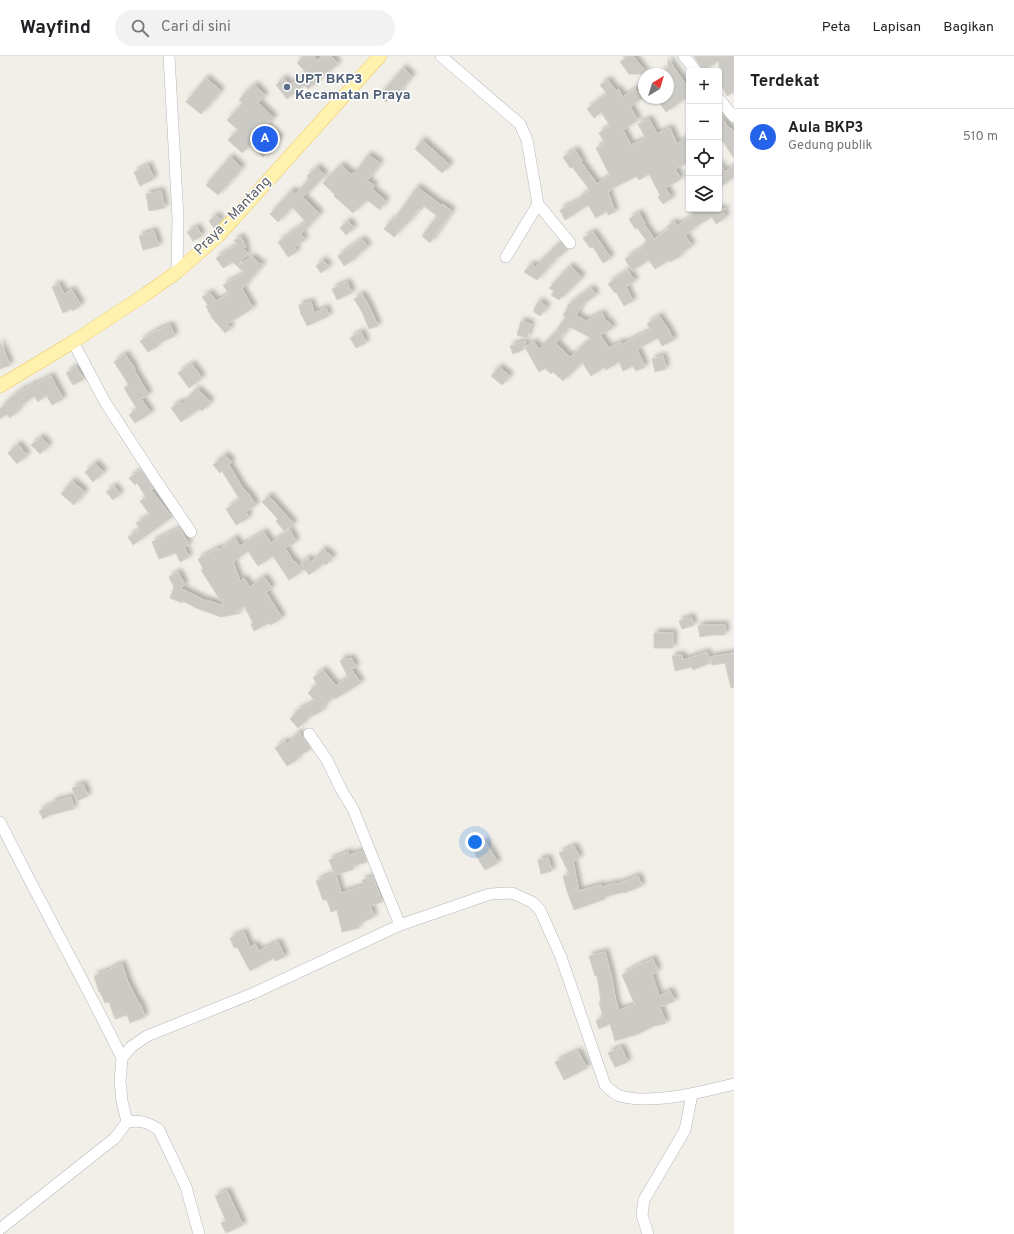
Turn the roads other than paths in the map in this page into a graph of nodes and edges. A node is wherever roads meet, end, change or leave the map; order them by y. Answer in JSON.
{"nodes":[{"id":1,"x":169,"y":56,"type":"edge"},
{"id":2,"x":380,"y":56,"type":"edge"},
{"id":3,"x":441,"y":56,"type":"edge"},
{"id":4,"x":684,"y":56,"type":"edge"},
{"id":5,"x":694,"y":68,"type":"edge"},
{"id":6,"x":722,"y":103,"type":"edge"},
{"id":7,"x":734,"y":117,"type":"edge"},
{"id":8,"x":538,"y":204,"type":"junction"},
{"id":9,"x":570,"y":243,"type":"dead end"},
{"id":10,"x":506,"y":257,"type":"dead end"},
{"id":11,"x":177,"y":272,"type":"junction"},
{"id":12,"x":72,"y":342,"type":"junction"},
{"id":13,"x":0,"y":386,"type":"edge"},
{"id":14,"x":191,"y":532,"type":"dead end"},
{"id":15,"x":309,"y":734,"type":"dead end"},
{"id":16,"x":0,"y":822,"type":"edge"},
{"id":17,"x":400,"y":925,"type":"junction"},
{"id":18,"x":122,"y":1058,"type":"junction"},
{"id":19,"x":734,"y":1084,"type":"edge"},
{"id":20,"x":692,"y":1094,"type":"junction"},
{"id":21,"x":127,"y":1122,"type":"junction"},
{"id":22,"x":2,"y":1224,"type":"edge"},
{"id":23,"x":199,"y":1234,"type":"edge"},
{"id":24,"x":648,"y":1234,"type":"edge"}],
"edges":[{"from":1,"to":11,"type":"street"},
{"from":2,"to":11,"type":"main road","name":"Praya - Mantang"},
{"from":3,"to":8,"type":"street"},
{"from":4,"to":5,"type":"street"},
{"from":6,"to":7,"type":"street"},
{"from":8,"to":9,"type":"street"},
{"from":8,"to":10,"type":"street"},
{"from":11,"to":12,"type":"main road","name":"Praya - Mantang"},
{"from":12,"to":13,"type":"main road","name":"Praya - Mantang"},
{"from":12,"to":14,"type":"street"},
{"from":15,"to":17,"type":"street"},
{"from":16,"to":18,"type":"street"},
{"from":17,"to":18,"type":"street"},
{"from":17,"to":20,"type":"street"},
{"from":18,"to":21,"type":"street"},
{"from":19,"to":20,"type":"street"},
{"from":20,"to":24,"type":"street"},
{"from":21,"to":22,"type":"street"},
{"from":21,"to":23,"type":"street"}]}
